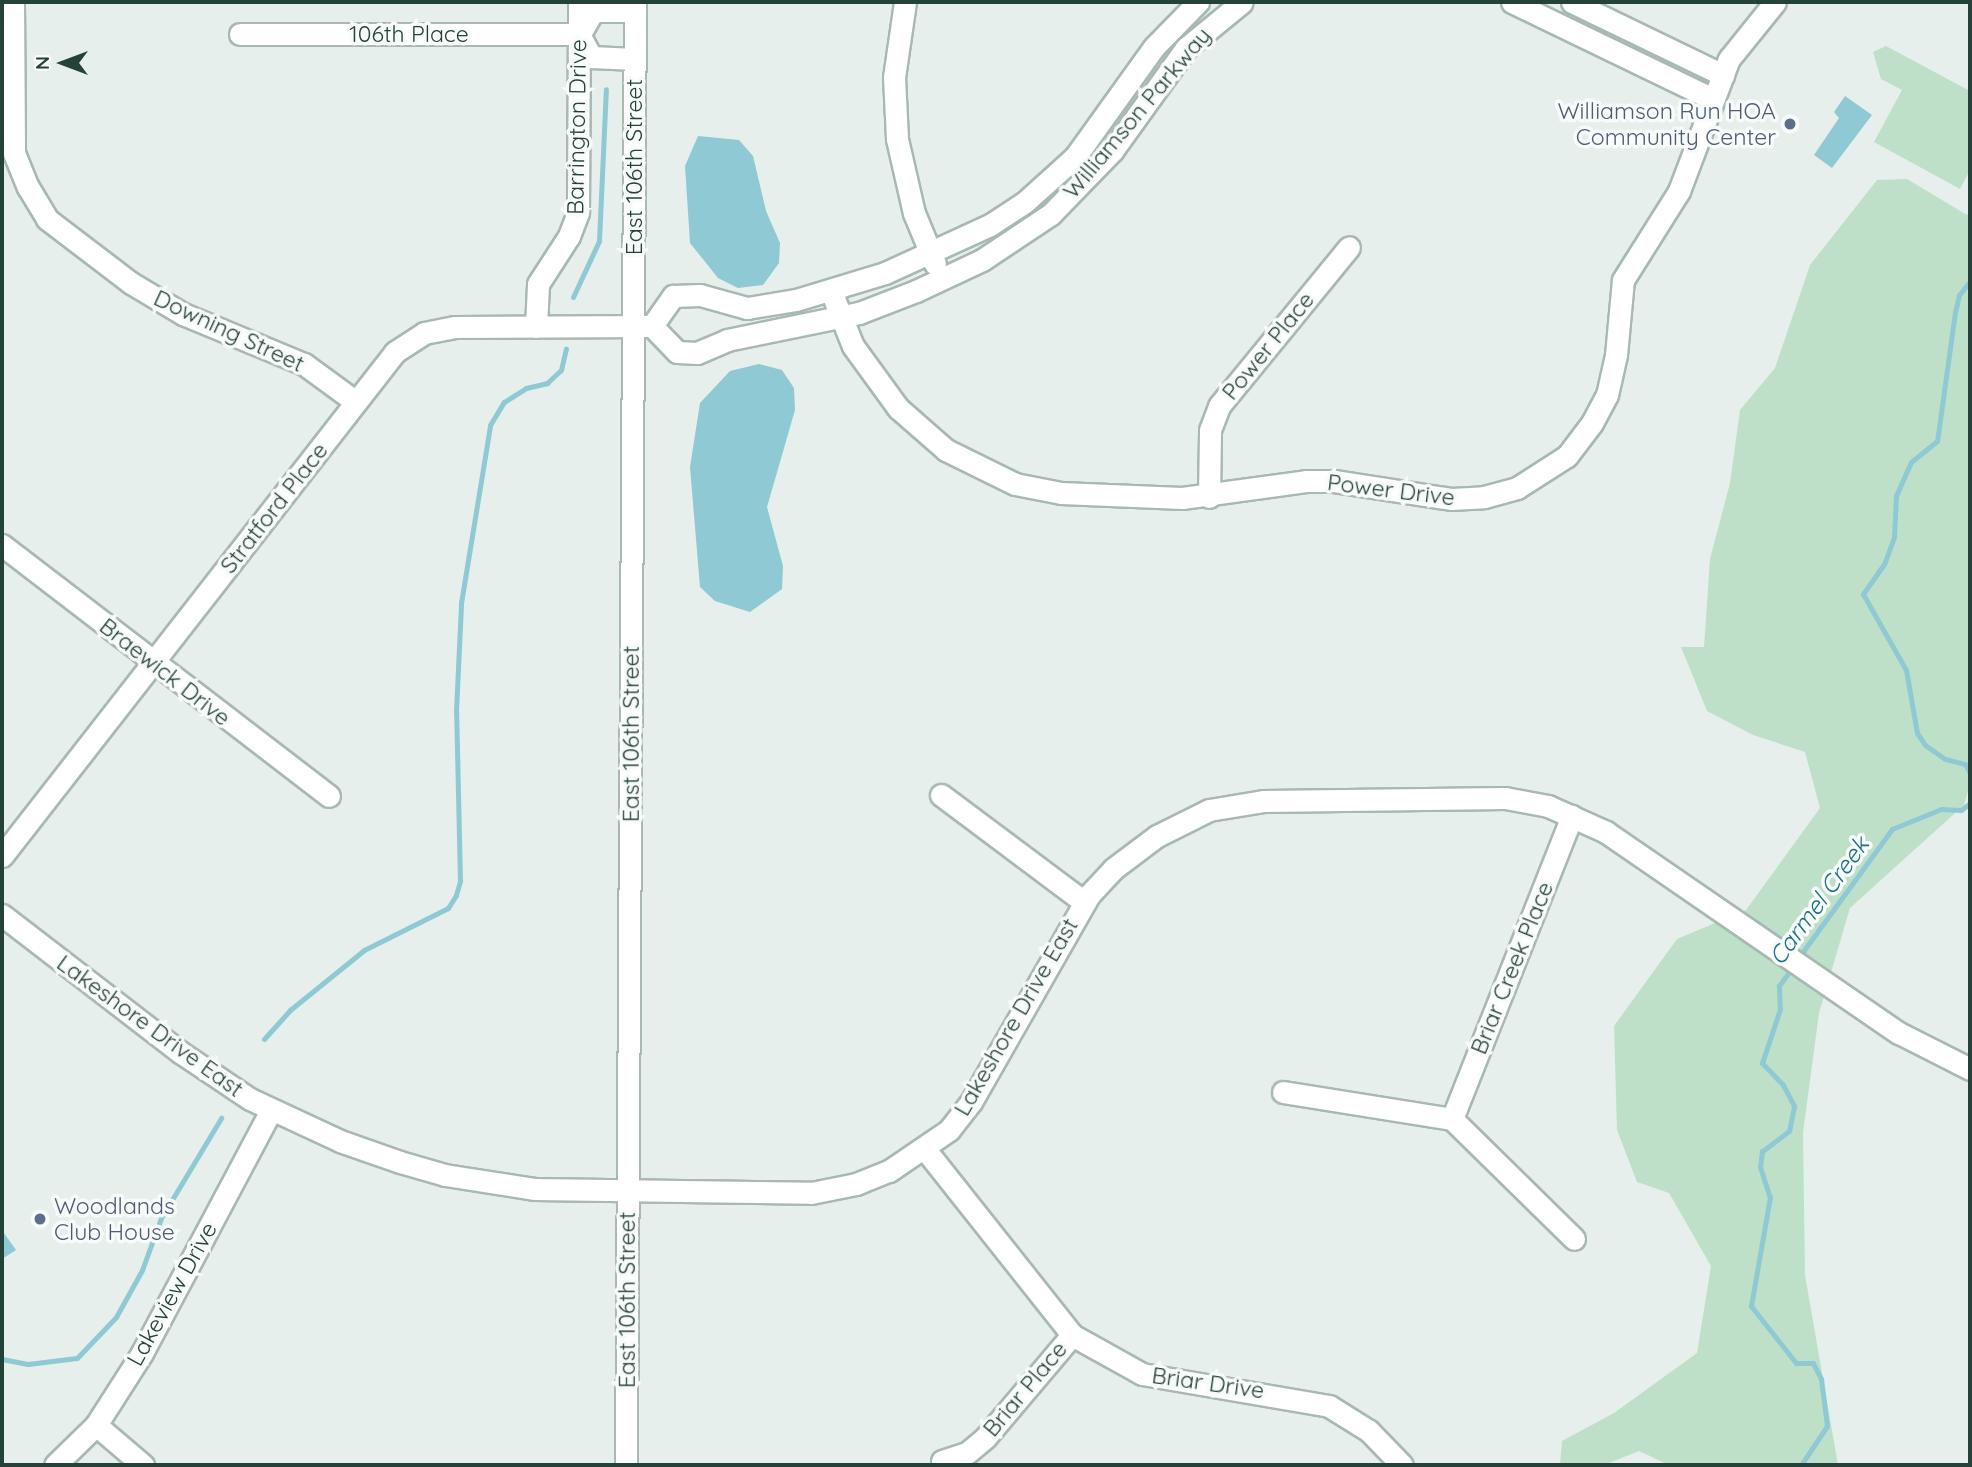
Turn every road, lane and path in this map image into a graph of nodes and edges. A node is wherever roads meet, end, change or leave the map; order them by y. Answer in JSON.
{"nodes":[{"id":1,"x":13,"y":2,"type":"edge"},
{"id":2,"x":579,"y":2,"type":"edge"},
{"id":3,"x":905,"y":2,"type":"edge"},
{"id":4,"x":1198,"y":2,"type":"edge"},
{"id":5,"x":1242,"y":2,"type":"edge"},
{"id":6,"x":1514,"y":2,"type":"edge"},
{"id":7,"x":1572,"y":2,"type":"edge"},
{"id":8,"x":1775,"y":2,"type":"edge"},
{"id":9,"x":635,"y":6,"type":"edge"},
{"id":10,"x":240,"y":34,"type":"dead end"},
{"id":11,"x":579,"y":34,"type":"junction"},
{"id":12,"x":635,"y":59,"type":"junction"},
{"id":13,"x":1723,"y":75,"type":"junction"},
{"id":14,"x":1713,"y":99,"type":"junction"},
{"id":15,"x":8,"y":138,"type":"edge"},
{"id":16,"x":1349,"y":247,"type":"dead end"},
{"id":17,"x":931,"y":253,"type":"junction"},
{"id":18,"x":942,"y":279,"type":"junction"},
{"id":19,"x":831,"y":291,"type":"junction"},
{"id":20,"x":842,"y":318,"type":"junction"},
{"id":21,"x":643,"y":326,"type":"junction"},
{"id":22,"x":536,"y":327,"type":"junction"},
{"id":23,"x":356,"y":402,"type":"junction"},
{"id":24,"x":1209,"y":497,"type":"junction"},
{"id":25,"x":2,"y":545,"type":"edge"},
{"id":26,"x":153,"y":662,"type":"junction"},
{"id":27,"x":942,"y":795,"type":"dead end"},
{"id":28,"x":329,"y":796,"type":"dead end"},
{"id":29,"x":1572,"y":816,"type":"junction"},
{"id":30,"x":2,"y":856,"type":"edge"},
{"id":31,"x":1084,"y":902,"type":"junction"},
{"id":32,"x":2,"y":915,"type":"edge"},
{"id":33,"x":1970,"y":1069,"type":"edge"},
{"id":34,"x":1283,"y":1092,"type":"dead end"},
{"id":35,"x":271,"y":1110,"type":"junction"},
{"id":36,"x":1452,"y":1119,"type":"junction"},
{"id":37,"x":924,"y":1148,"type":"junction"},
{"id":38,"x":628,"y":1190,"type":"junction"},
{"id":39,"x":1574,"y":1239,"type":"dead end"},
{"id":40,"x":1072,"y":1335,"type":"junction"},
{"id":41,"x":96,"y":1425,"type":"junction"},
{"id":42,"x":942,"y":1461,"type":"dead end"},
{"id":43,"x":55,"y":1465,"type":"edge"},
{"id":44,"x":143,"y":1465,"type":"edge"},
{"id":45,"x":626,"y":1465,"type":"edge"},
{"id":46,"x":1402,"y":1465,"type":"edge"}],
"edges":[{"from":1,"to":15,"type":"street","name":"Downing Street"},
{"from":2,"to":11,"type":"street","name":"Barrington Drive"},
{"from":3,"to":17,"type":"street"},
{"from":4,"to":17,"type":"street","name":"Williamson Parkway"},
{"from":5,"to":18,"type":"street","name":"Williamson Parkway"},
{"from":6,"to":14,"type":"street"},
{"from":7,"to":13,"type":"street"},
{"from":8,"to":13,"type":"street","name":"Power Drive"},
{"from":9,"to":11,"type":"street"},
{"from":9,"to":12,"type":"street","name":"East 106th Street"},
{"from":10,"to":11,"type":"street","name":"106th Place"},
{"from":11,"to":12,"type":"street"},
{"from":11,"to":22,"type":"street","name":"Barrington Drive"},
{"from":12,"to":21,"type":"street","name":"East 106th Street"},
{"from":13,"to":14,"type":"street","name":"Power Drive"},
{"from":14,"to":24,"type":"street","name":"Power Drive"},
{"from":15,"to":23,"type":"street","name":"Downing Street"},
{"from":16,"to":24,"type":"street","name":"Power Place"},
{"from":17,"to":18,"type":"street"},
{"from":17,"to":19,"type":"street","name":"Williamson Parkway"},
{"from":18,"to":20,"type":"street","name":"Williamson Parkway"},
{"from":19,"to":20,"type":"street","name":"Power Drive"},
{"from":19,"to":21,"type":"street","name":"Williamson Parkway"},
{"from":20,"to":21,"type":"street","name":"Williamson Parkway"},
{"from":20,"to":24,"type":"street","name":"Power Drive"},
{"from":21,"to":22,"type":"street","name":"Stratford Place"},
{"from":21,"to":38,"type":"street","name":"East 106th Street"},
{"from":22,"to":23,"type":"street","name":"Stratford Place"},
{"from":23,"to":26,"type":"street","name":"Stratford Place"},
{"from":25,"to":26,"type":"street","name":"Braewick Drive"},
{"from":26,"to":28,"type":"street","name":"Braewick Drive"},
{"from":26,"to":30,"type":"street","name":"Stratford Place"},
{"from":27,"to":31,"type":"street"},
{"from":29,"to":31,"type":"street","name":"Lakeshore Drive East"},
{"from":29,"to":33,"type":"street","name":"Lakeshore Drive East"},
{"from":29,"to":36,"type":"street","name":"Briar Creek Place"},
{"from":31,"to":37,"type":"street","name":"Lakeshore Drive East"},
{"from":32,"to":35,"type":"street","name":"Lakeshore Drive East"},
{"from":34,"to":36,"type":"street"},
{"from":35,"to":38,"type":"street","name":"Lakeshore Drive East"},
{"from":35,"to":41,"type":"street","name":"Lakeview Drive"},
{"from":36,"to":39,"type":"street"},
{"from":37,"to":38,"type":"street","name":"Lakeshore Drive East"},
{"from":37,"to":40,"type":"street","name":"Briar Drive"},
{"from":38,"to":45,"type":"street","name":"East 106th Street"},
{"from":40,"to":42,"type":"street","name":"Briar Place"},
{"from":40,"to":46,"type":"street","name":"Briar Drive"},
{"from":41,"to":43,"type":"street","name":"Lakeview Drive"},
{"from":41,"to":44,"type":"street"}]}
